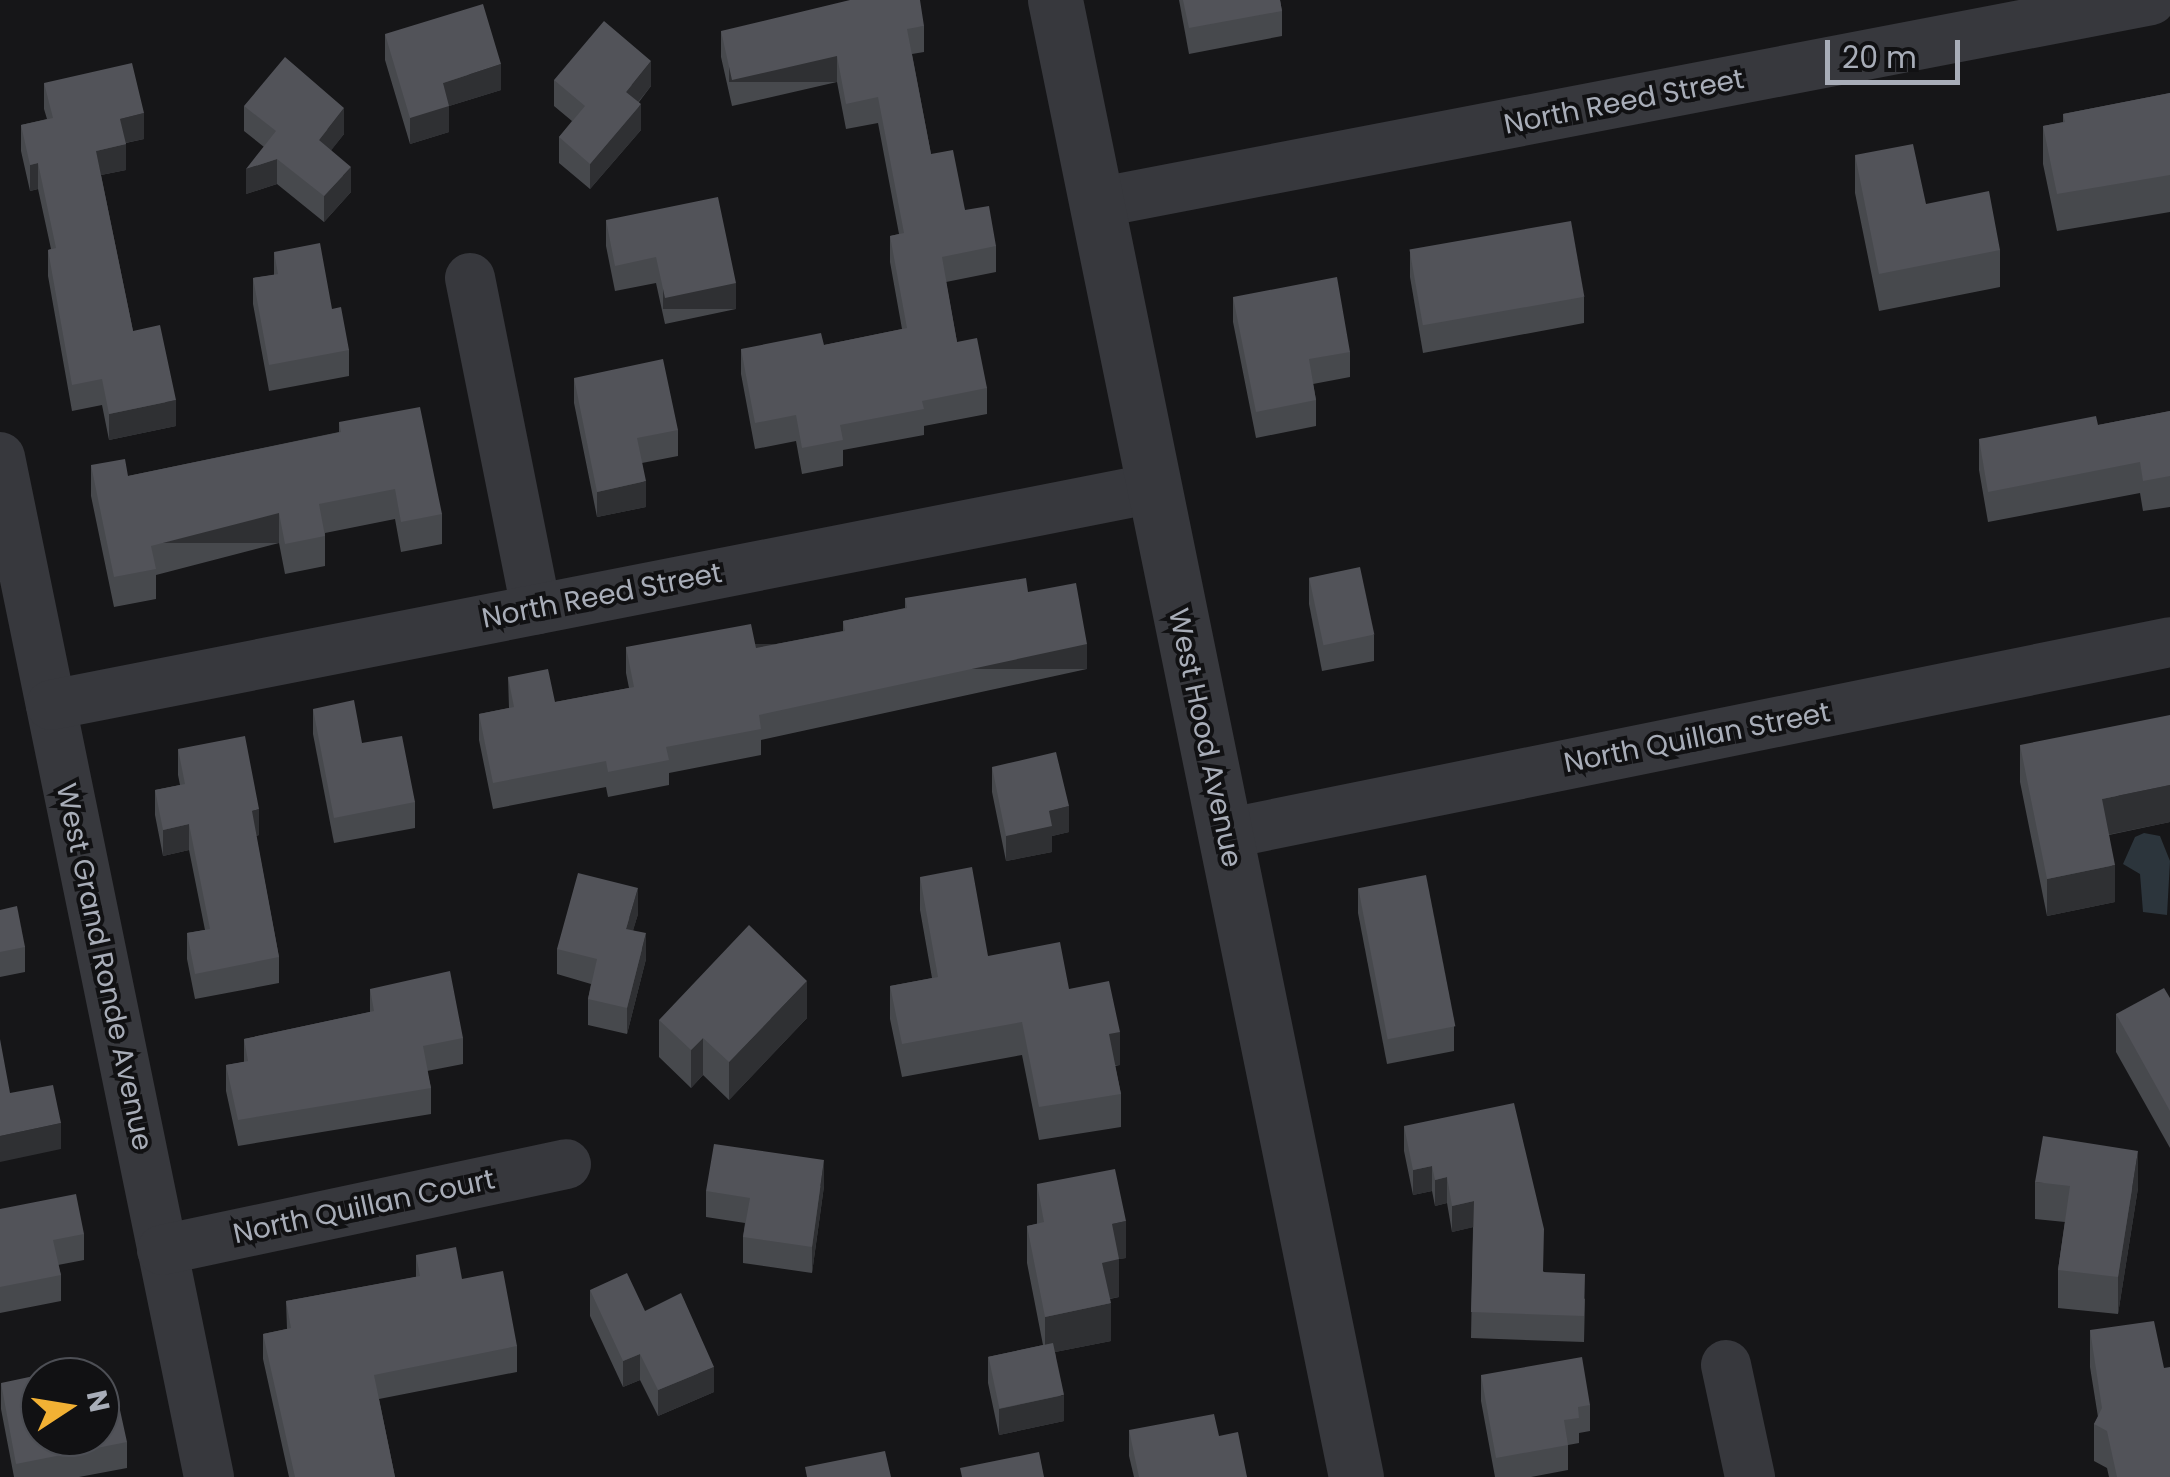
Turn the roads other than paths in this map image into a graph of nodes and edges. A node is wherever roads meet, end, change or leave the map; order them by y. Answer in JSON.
{"nodes":[{"id":1,"x":1054,"y":0,"type":"edge"},
{"id":2,"x":2151,"y":0,"type":"edge"},
{"id":3,"x":1096,"y":204,"type":"junction"},
{"id":4,"x":470,"y":278,"type":"dead end"},
{"id":5,"x":0,"y":457,"type":"edge"},
{"id":6,"x":1154,"y":488,"type":"junction"},
{"id":7,"x":536,"y":608,"type":"junction"},
{"id":8,"x":2170,"y":642,"type":"edge"},
{"id":9,"x":51,"y":705,"type":"junction"},
{"id":10,"x":1225,"y":834,"type":"junction"},
{"id":11,"x":566,"y":1164,"type":"dead end"},
{"id":12,"x":162,"y":1250,"type":"junction"},
{"id":13,"x":1726,"y":1365,"type":"dead end"},
{"id":14,"x":209,"y":1477,"type":"edge"},
{"id":15,"x":1356,"y":1477,"type":"edge"},
{"id":16,"x":1750,"y":1477,"type":"edge"}],
"edges":[{"from":1,"to":3,"type":"street","name":"West Hood Avenue"},
{"from":2,"to":3,"type":"street","name":"North Reed Street"},
{"from":3,"to":6,"type":"street","name":"West Hood Avenue"},
{"from":4,"to":7,"type":"street"},
{"from":5,"to":9,"type":"street","name":"West Grand Ronde Avenue"},
{"from":6,"to":7,"type":"street","name":"North Reed Street"},
{"from":6,"to":10,"type":"street","name":"West Hood Avenue"},
{"from":7,"to":9,"type":"street","name":"North Reed Street"},
{"from":8,"to":10,"type":"street","name":"North Quillan Street"},
{"from":9,"to":12,"type":"street","name":"West Grand Ronde Avenue"},
{"from":10,"to":15,"type":"street","name":"West Hood Avenue"},
{"from":11,"to":12,"type":"street","name":"North Quillan Court"},
{"from":12,"to":14,"type":"street","name":"West Grand Ronde Avenue"},
{"from":13,"to":16,"type":"street"}]}
